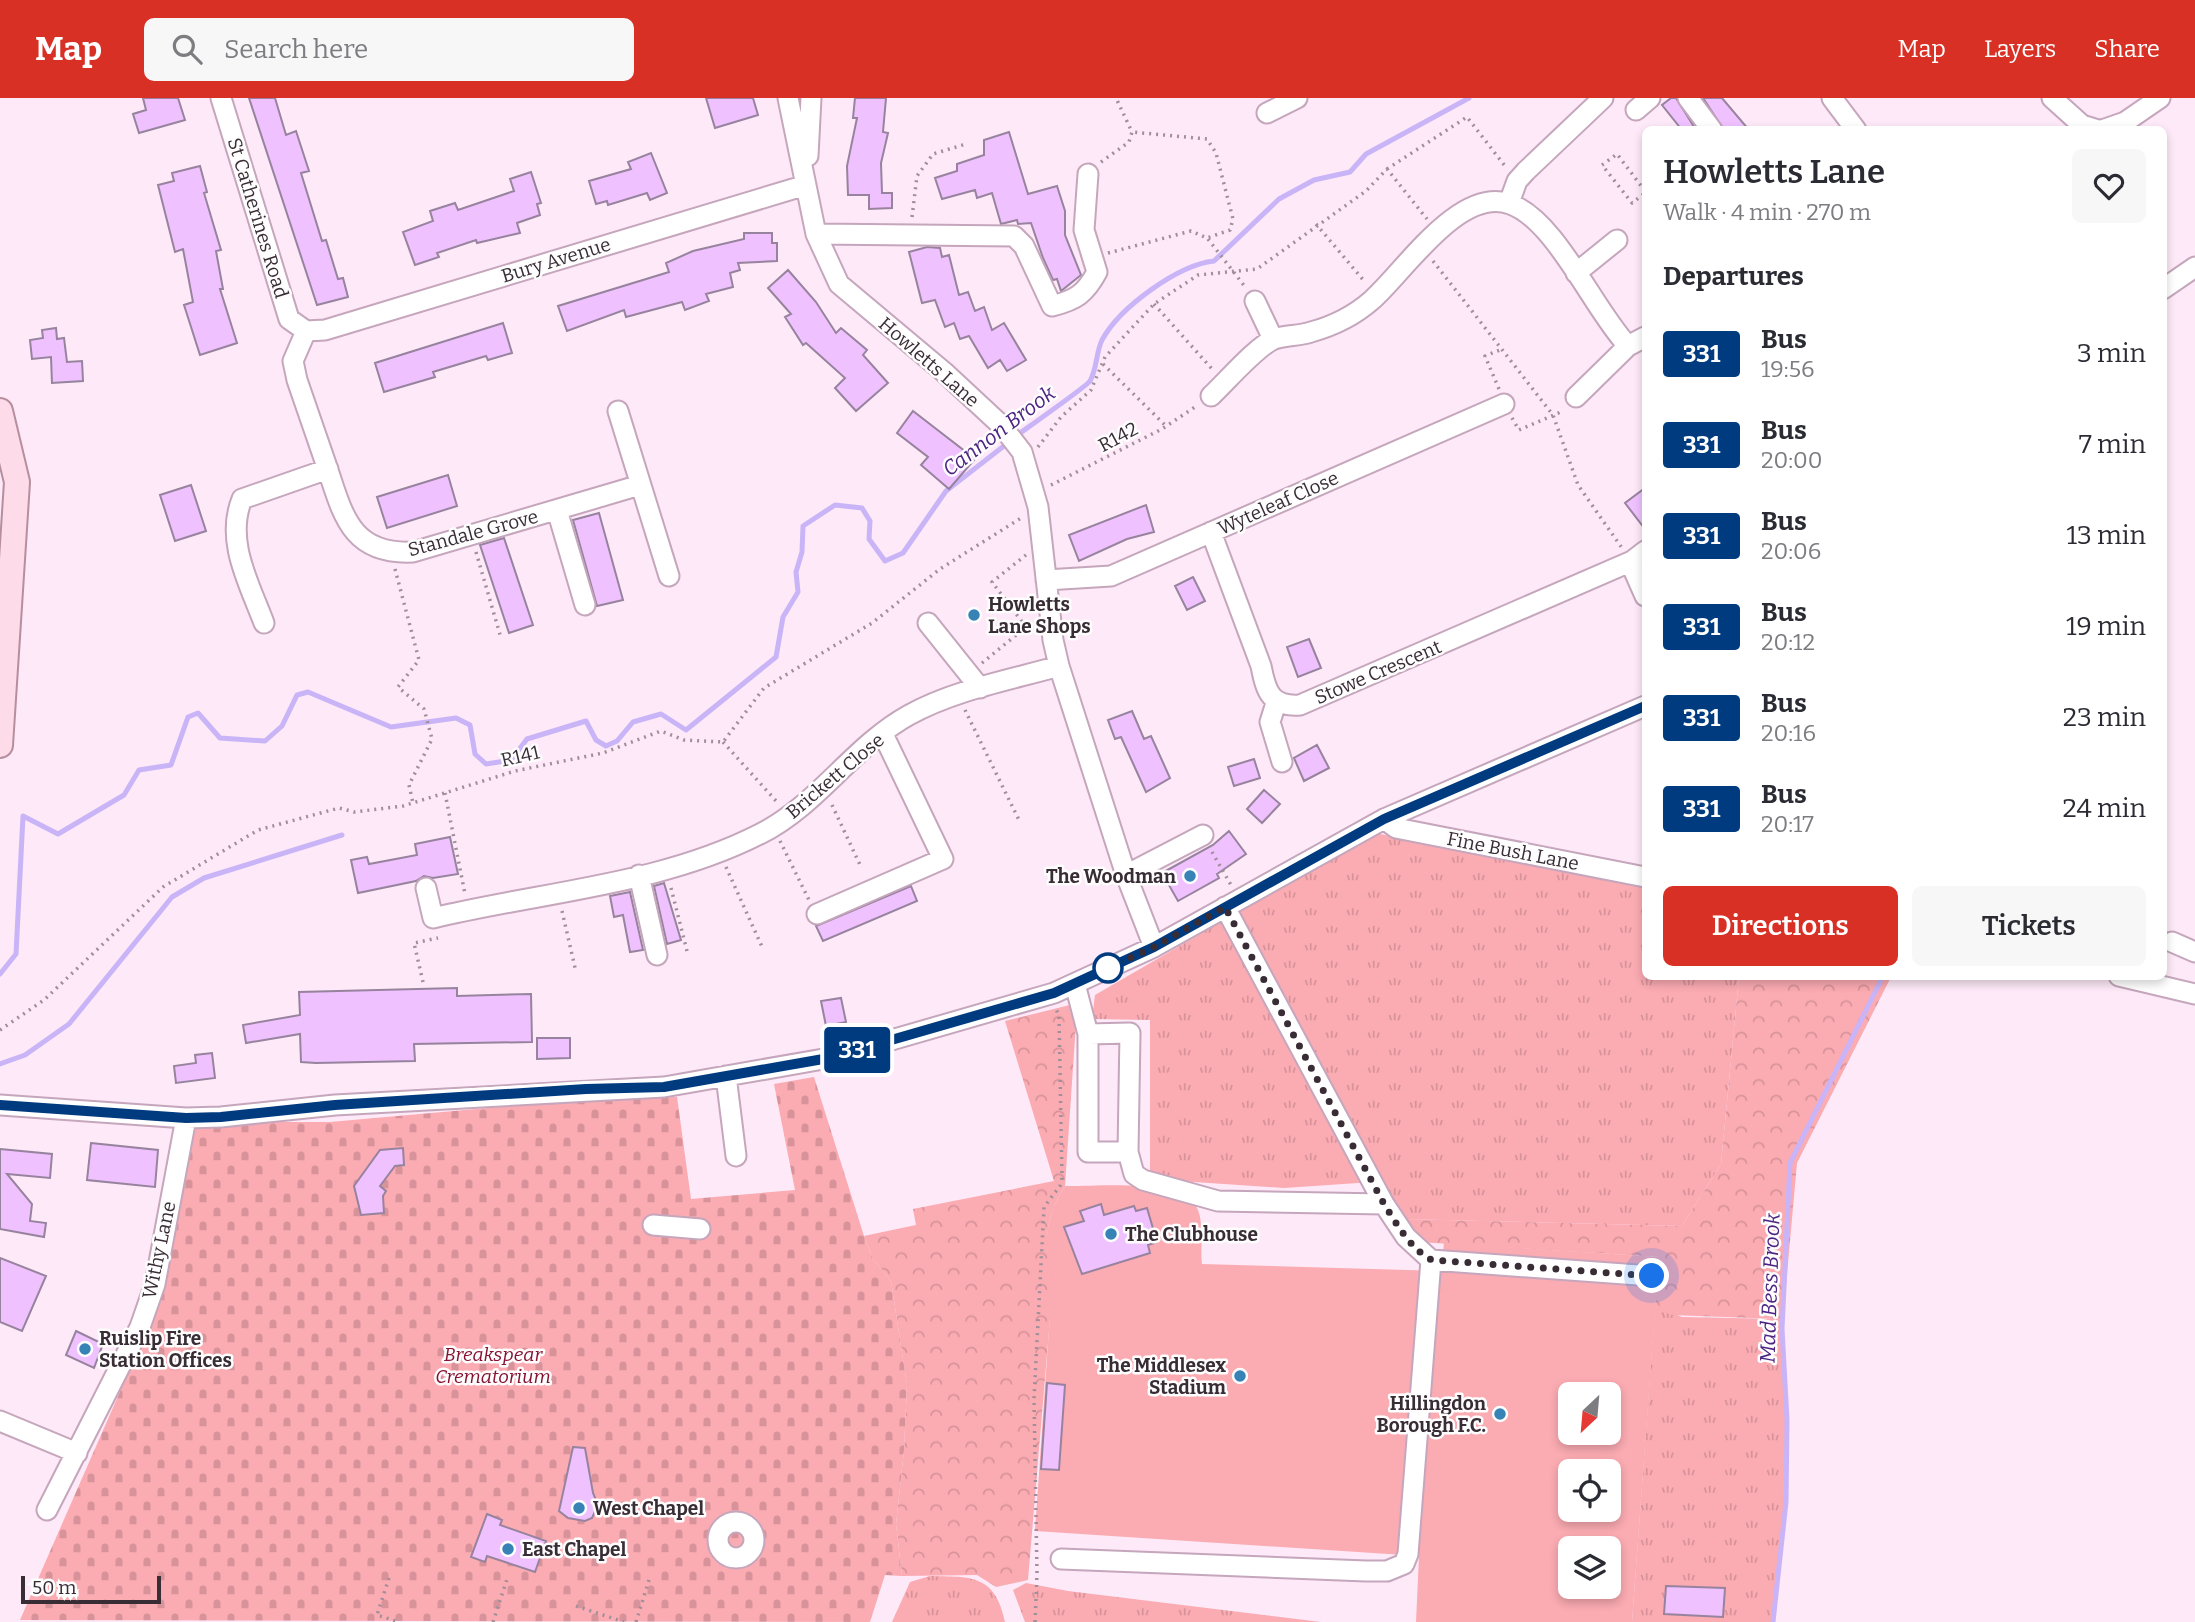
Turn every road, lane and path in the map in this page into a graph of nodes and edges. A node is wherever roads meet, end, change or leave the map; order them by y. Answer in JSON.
{"nodes":[{"id":1,"x":221,"y":98,"type":"edge"},
{"id":2,"x":788,"y":98,"type":"edge"},
{"id":3,"x":811,"y":98,"type":"edge"},
{"id":4,"x":1116,"y":98,"type":"edge"},
{"id":5,"x":1297,"y":98,"type":"edge"},
{"id":6,"x":1603,"y":98,"type":"edge"},
{"id":7,"x":1688,"y":98,"type":"edge"},
{"id":8,"x":1832,"y":98,"type":"edge"},
{"id":9,"x":2052,"y":98,"type":"edge"},
{"id":10,"x":2160,"y":98,"type":"edge"},
{"id":11,"x":1267,"y":113,"type":"dead end"},
{"id":12,"x":1709,"y":126,"type":"edge"},
{"id":13,"x":1853,"y":126,"type":"edge"},
{"id":14,"x":2086,"y":126,"type":"edge"},
{"id":15,"x":2112,"y":126,"type":"edge"},
{"id":16,"x":1132,"y":132,"type":"junction"},
{"id":17,"x":966,"y":144,"type":"dead end"},
{"id":18,"x":1387,"y":169,"type":"junction"},
{"id":19,"x":1088,"y":174,"type":"joint"},
{"id":20,"x":1517,"y":181,"type":"junction"},
{"id":21,"x":806,"y":185,"type":"junction"},
{"id":22,"x":1642,"y":188,"type":"edge"},
{"id":23,"x":1642,"y":195,"type":"edge"},
{"id":24,"x":1509,"y":203,"type":"junction"},
{"id":25,"x":1316,"y":224,"type":"junction"},
{"id":26,"x":1437,"y":231,"type":"junction"},
{"id":27,"x":910,"y":233,"type":"junction"},
{"id":28,"x":816,"y":234,"type":"junction"},
{"id":29,"x":1207,"y":238,"type":"junction"},
{"id":30,"x":1617,"y":240,"type":"dead end"},
{"id":31,"x":1422,"y":247,"type":"junction"},
{"id":32,"x":1093,"y":260,"type":"junction"},
{"id":33,"x":2195,"y":267,"type":"edge"},
{"id":34,"x":1234,"y":270,"type":"junction"},
{"id":35,"x":1576,"y":273,"type":"junction"},
{"id":36,"x":2167,"y":286,"type":"edge"},
{"id":37,"x":1376,"y":295,"type":"junction"},
{"id":38,"x":1255,"y":301,"type":"joint"},
{"id":39,"x":1154,"y":304,"type":"junction"},
{"id":40,"x":306,"y":331,"type":"junction"},
{"id":41,"x":1273,"y":340,"type":"junction"},
{"id":42,"x":1636,"y":341,"type":"edge"},
{"id":43,"x":1500,"y":350,"type":"junction"},
{"id":44,"x":1103,"y":363,"type":"junction"},
{"id":45,"x":1218,"y":390,"type":"junction"},
{"id":46,"x":1576,"y":397,"type":"dead end"},
{"id":47,"x":1504,"y":404,"type":"junction"},
{"id":48,"x":0,"y":411,"type":"edge"},
{"id":49,"x":618,"y":411,"type":"dead end"},
{"id":50,"x":1553,"y":415,"type":"junction"},
{"id":51,"x":1166,"y":426,"type":"junction"},
{"id":52,"x":1023,"y":456,"type":"junction"},
{"id":53,"x":328,"y":469,"type":"junction"},
{"id":54,"x":640,"y":485,"type":"junction"},
{"id":55,"x":1036,"y":500,"type":"junction"},
{"id":56,"x":557,"y":510,"type":"junction"},
{"id":57,"x":1211,"y":533,"type":"junction"},
{"id":58,"x":471,"y":535,"type":"junction"},
{"id":59,"x":1042,"y":543,"type":"junction"},
{"id":60,"x":394,"y":553,"type":"junction"},
{"id":61,"x":1637,"y":556,"type":"edge"},
{"id":62,"x":669,"y":576,"type":"dead end"},
{"id":63,"x":1045,"y":580,"type":"junction"},
{"id":64,"x":1642,"y":581,"type":"edge"},
{"id":65,"x":585,"y":605,"type":"dead end"},
{"id":66,"x":1049,"y":609,"type":"junction"},
{"id":67,"x":264,"y":623,"type":"dead end"},
{"id":68,"x":928,"y":623,"type":"dead end"},
{"id":69,"x":1026,"y":627,"type":"junction"},
{"id":70,"x":502,"y":638,"type":"dead end"},
{"id":71,"x":1059,"y":666,"type":"junction"},
{"id":72,"x":974,"y":681,"type":"junction"},
{"id":73,"x":958,"y":696,"type":"junction"},
{"id":74,"x":1276,"y":703,"type":"junction"},
{"id":75,"x":1642,"y":707,"type":"edge"},
{"id":76,"x":883,"y":734,"type":"junction"},
{"id":77,"x":723,"y":742,"type":"junction"},
{"id":78,"x":0,"y":745,"type":"edge"},
{"id":79,"x":1282,"y":762,"type":"dead end"},
{"id":80,"x":824,"y":787,"type":"junction"},
{"id":81,"x":445,"y":793,"type":"junction"},
{"id":82,"x":413,"y":803,"type":"junction"},
{"id":83,"x":790,"y":816,"type":"junction"},
{"id":84,"x":1384,"y":819,"type":"junction"},
{"id":85,"x":1020,"y":822,"type":"dead end"},
{"id":86,"x":772,"y":827,"type":"junction"},
{"id":87,"x":1203,"y":835,"type":"joint"},
{"id":88,"x":720,"y":852,"type":"junction"},
{"id":89,"x":861,"y":867,"type":"dead end"},
{"id":90,"x":666,"y":869,"type":"junction"},
{"id":91,"x":639,"y":875,"type":"junction"},
{"id":92,"x":1126,"y":875,"type":"junction"},
{"id":93,"x":1642,"y":876,"type":"edge"},
{"id":94,"x":426,"y":888,"type":"dead end"},
{"id":95,"x":558,"y":892,"type":"junction"},
{"id":96,"x":1232,"y":903,"type":"junction"},
{"id":97,"x":468,"y":910,"type":"junction"},
{"id":98,"x":817,"y":914,"type":"joint"},
{"id":99,"x":438,"y":938,"type":"dead end"},
{"id":100,"x":2172,"y":942,"type":"dead end"},
{"id":101,"x":1154,"y":947,"type":"junction"},
{"id":102,"x":762,"y":950,"type":"dead end"},
{"id":103,"x":687,"y":951,"type":"dead end"},
{"id":104,"x":2195,"y":952,"type":"edge"},
{"id":105,"x":657,"y":955,"type":"dead end"},
{"id":106,"x":576,"y":972,"type":"dead end"},
{"id":107,"x":2136,"y":980,"type":"edge"},
{"id":108,"x":423,"y":982,"type":"dead end"},
{"id":109,"x":1075,"y":984,"type":"junction"},
{"id":110,"x":1054,"y":993,"type":"junction"},
{"id":111,"x":2195,"y":994,"type":"edge"},
{"id":112,"x":0,"y":1030,"type":"edge"},
{"id":113,"x":1088,"y":1034,"type":"junction"},
{"id":114,"x":726,"y":1076,"type":"junction"},
{"id":115,"x":0,"y":1105,"type":"edge"},
{"id":116,"x":186,"y":1118,"type":"junction"},
{"id":117,"x":1128,"y":1152,"type":"junction"},
{"id":118,"x":736,"y":1156,"type":"dead end"},
{"id":119,"x":1384,"y":1204,"type":"junction"},
{"id":120,"x":653,"y":1225,"type":"dead end"},
{"id":121,"x":699,"y":1229,"type":"dead end"},
{"id":122,"x":1432,"y":1260,"type":"junction"},
{"id":123,"x":1652,"y":1276,"type":"dead end"},
{"id":124,"x":0,"y":1421,"type":"edge"},
{"id":125,"x":77,"y":1452,"type":"junction"},
{"id":126,"x":47,"y":1510,"type":"dead end"},
{"id":127,"x":1061,"y":1559,"type":"dead end"},
{"id":128,"x":508,"y":1576,"type":"dead end"},
{"id":129,"x":389,"y":1578,"type":"dead end"},
{"id":130,"x":649,"y":1580,"type":"dead end"},
{"id":131,"x":576,"y":1605,"type":"dead end"},
{"id":132,"x":382,"y":1620,"type":"edge"},
{"id":133,"x":396,"y":1622,"type":"edge"},
{"id":134,"x":493,"y":1622,"type":"edge"},
{"id":135,"x":624,"y":1622,"type":"edge"},
{"id":136,"x":636,"y":1622,"type":"edge"},
{"id":137,"x":1035,"y":1622,"type":"edge"}],
"edges":[{"from":1,"to":40,"type":"street","name":"St Catherines Road"},
{"from":2,"to":21,"type":"street","name":"Howletts Lane"},
{"from":3,"to":21,"type":"street","name":"Howletts Lane"},
{"from":4,"to":16,"type":"path"},
{"from":5,"to":11,"type":"street"},
{"from":6,"to":20,"type":"street"},
{"from":7,"to":12,"type":"street"},
{"from":8,"to":13,"type":"street"},
{"from":9,"to":14,"type":"street"},
{"from":10,"to":15,"type":"street"},
{"from":16,"to":19,"type":"path"},
{"from":16,"to":29,"type":"path"},
{"from":17,"to":27,"type":"path"},
{"from":18,"to":20,"type":"path"},
{"from":18,"to":25,"type":"path"},
{"from":18,"to":26,"type":"path"},
{"from":19,"to":32,"type":"street"},
{"from":20,"to":24,"type":"street"},
{"from":21,"to":28,"type":"street","name":"Howletts Lane"},
{"from":21,"to":40,"type":"street","name":"Bury Avenue"},
{"from":22,"to":23,"type":"path"},
{"from":24,"to":26,"type":"street"},
{"from":24,"to":35,"type":"street"},
{"from":25,"to":34,"type":"path"},
{"from":25,"to":37,"type":"path"},
{"from":26,"to":31,"type":"street"},
{"from":27,"to":28,"type":"street"},
{"from":27,"to":32,"type":"street"},
{"from":28,"to":52,"type":"street","name":"Howletts Lane"},
{"from":29,"to":32,"type":"path"},
{"from":29,"to":34,"type":"path"},
{"from":30,"to":35,"type":"street"},
{"from":31,"to":37,"type":"street"},
{"from":31,"to":43,"type":"path"},
{"from":33,"to":36,"type":"street"},
{"from":34,"to":38,"type":"path"},
{"from":34,"to":39,"type":"path"},
{"from":35,"to":42,"type":"street"},
{"from":37,"to":41,"type":"street"},
{"from":38,"to":41,"type":"street"},
{"from":39,"to":44,"type":"path"},
{"from":39,"to":45,"type":"path"},
{"from":40,"to":53,"type":"street","name":"Standale Grove"},
{"from":41,"to":45,"type":"street"},
{"from":42,"to":46,"type":"street"},
{"from":43,"to":47,"type":"path"},
{"from":43,"to":50,"type":"path"},
{"from":44,"to":51,"type":"path"},
{"from":44,"to":52,"type":"path"},
{"from":45,"to":51,"type":"path","name":"R142"},
{"from":47,"to":50,"type":"path"},
{"from":47,"to":57,"type":"street","name":"Wyteleaf Close"},
{"from":48,"to":78,"type":"main road"},
{"from":49,"to":54,"type":"street"},
{"from":50,"to":61,"type":"path"},
{"from":51,"to":55,"type":"path","name":"R142"},
{"from":52,"to":55,"type":"street","name":"Howletts Lane"},
{"from":53,"to":60,"type":"street","name":"Standale Grove"},
{"from":53,"to":67,"type":"street"},
{"from":54,"to":56,"type":"street","name":"Standale Grove"},
{"from":54,"to":62,"type":"street"},
{"from":55,"to":59,"type":"street","name":"Howletts Lane"},
{"from":55,"to":77,"type":"path"},
{"from":56,"to":58,"type":"street","name":"Standale Grove"},
{"from":56,"to":65,"type":"street"},
{"from":57,"to":63,"type":"street","name":"Wyteleaf Close"},
{"from":57,"to":74,"type":"street"},
{"from":58,"to":60,"type":"street","name":"Standale Grove"},
{"from":58,"to":70,"type":"path"},
{"from":59,"to":63,"type":"street","name":"Howletts Lane"},
{"from":59,"to":69,"type":"path"},
{"from":60,"to":82,"type":"path"},
{"from":61,"to":64,"type":"street"},
{"from":61,"to":74,"type":"street","name":"Stowe Crescent"},
{"from":63,"to":66,"type":"street","name":"Howletts Lane"},
{"from":66,"to":69,"type":"path"},
{"from":66,"to":71,"type":"street","name":"Howletts Lane"},
{"from":68,"to":72,"type":"street"},
{"from":69,"to":72,"type":"path"},
{"from":71,"to":72,"type":"street","name":"Brickett Close"},
{"from":71,"to":92,"type":"street","name":"Howletts Lane"},
{"from":72,"to":73,"type":"street","name":"Brickett Close"},
{"from":73,"to":76,"type":"street","name":"Brickett Close"},
{"from":73,"to":85,"type":"path"},
{"from":74,"to":79,"type":"street"},
{"from":75,"to":84,"type":"street"},
{"from":76,"to":80,"type":"street","name":"Brickett Close"},
{"from":76,"to":98,"type":"street"},
{"from":77,"to":81,"type":"path","name":"R141"},
{"from":77,"to":83,"type":"path"},
{"from":80,"to":83,"type":"street","name":"Brickett Close"},
{"from":80,"to":89,"type":"path"},
{"from":81,"to":82,"type":"path","name":"R141"},
{"from":81,"to":97,"type":"path"},
{"from":82,"to":112,"type":"path","name":"R141"},
{"from":83,"to":86,"type":"street","name":"Brickett Close"},
{"from":84,"to":93,"type":"street","name":"Fine Bush Lane"},
{"from":84,"to":96,"type":"street"},
{"from":86,"to":88,"type":"street","name":"Brickett Close"},
{"from":86,"to":98,"type":"path"},
{"from":87,"to":92,"type":"street"},
{"from":87,"to":96,"type":"path"},
{"from":88,"to":90,"type":"street","name":"Brickett Close"},
{"from":88,"to":102,"type":"path"},
{"from":90,"to":91,"type":"street","name":"Brickett Close"},
{"from":90,"to":103,"type":"path"},
{"from":91,"to":95,"type":"street","name":"Brickett Close"},
{"from":91,"to":105,"type":"street"},
{"from":92,"to":101,"type":"street","name":"Howletts Lane"},
{"from":94,"to":97,"type":"street","name":"Brickett Close"},
{"from":95,"to":97,"type":"street","name":"Brickett Close"},
{"from":95,"to":106,"type":"path"},
{"from":96,"to":101,"type":"street"},
{"from":96,"to":119,"type":"street"},
{"from":99,"to":108,"type":"path"},
{"from":100,"to":104,"type":"street"},
{"from":101,"to":109,"type":"street"},
{"from":107,"to":111,"type":"street"},
{"from":109,"to":110,"type":"street"},
{"from":109,"to":113,"type":"street"},
{"from":110,"to":114,"type":"street"},
{"from":110,"to":137,"type":"path"},
{"from":113,"to":117,"type":"street"},
{"from":113,"to":117,"type":"street"},
{"from":114,"to":116,"type":"street"},
{"from":114,"to":118,"type":"street"},
{"from":115,"to":116,"type":"street"},
{"from":116,"to":125,"type":"street","name":"Withy Lane"},
{"from":117,"to":119,"type":"street"},
{"from":119,"to":122,"type":"street"},
{"from":120,"to":121,"type":"street"},
{"from":122,"to":123,"type":"street"},
{"from":122,"to":127,"type":"street"},
{"from":124,"to":125,"type":"street"},
{"from":125,"to":126,"type":"street","name":"Withy Lane"},
{"from":128,"to":134,"type":"path"},
{"from":129,"to":132,"type":"path"},
{"from":130,"to":136,"type":"path"},
{"from":131,"to":135,"type":"path"},
{"from":132,"to":133,"type":"path"}]}
